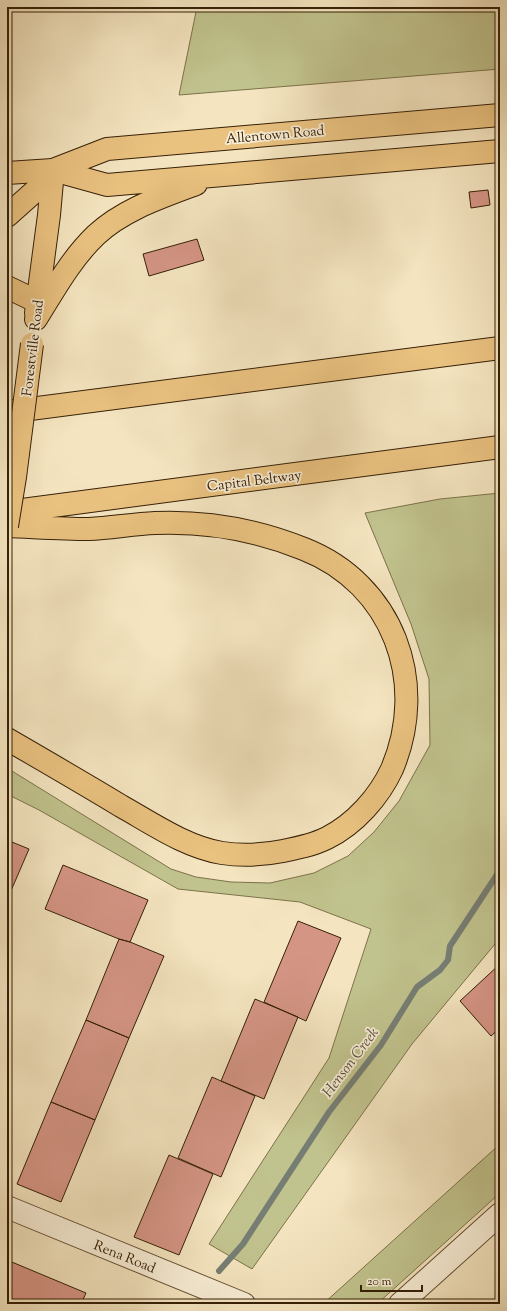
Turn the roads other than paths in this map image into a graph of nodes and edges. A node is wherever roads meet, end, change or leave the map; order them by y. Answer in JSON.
{"nodes":[{"id":1,"x":500,"y":115,"type":"edge"},
{"id":2,"x":500,"y":151,"type":"edge"},
{"id":3,"x":53,"y":170,"type":"junction"},
{"id":4,"x":7,"y":173,"type":"edge"},
{"id":5,"x":220,"y":175,"type":"junction"},
{"id":6,"x":7,"y":216,"type":"edge"},
{"id":7,"x":7,"y":287,"type":"edge"},
{"id":8,"x":37,"y":311,"type":"junction"},
{"id":9,"x":500,"y":348,"type":"edge"},
{"id":10,"x":7,"y":412,"type":"edge"},
{"id":11,"x":500,"y":447,"type":"edge"},
{"id":12,"x":7,"y":512,"type":"edge"},
{"id":13,"x":7,"y":526,"type":"edge"},
{"id":14,"x":7,"y":739,"type":"edge"},
{"id":15,"x":7,"y":1207,"type":"edge"},
{"id":16,"x":500,"y":1214,"type":"edge"},
{"id":17,"x":244,"y":1304,"type":"edge"},
{"id":18,"x":400,"y":1304,"type":"edge"}],
"edges":[{"from":1,"to":3,"type":"main road","name":"Allentown Road"},
{"from":2,"to":5,"type":"main road","name":"Allentown Road"},
{"from":3,"to":4,"type":"main road","name":"Allentown Road"},
{"from":3,"to":5,"type":"main road","name":"Allentown Road"},
{"from":3,"to":6,"type":"main road"},
{"from":3,"to":8,"type":"main road","name":"Forestville Road"},
{"from":5,"to":8,"type":"main road"},
{"from":7,"to":8,"type":"main road"},
{"from":8,"to":13,"type":"main road","name":"Forestville Road","bridge":true},
{"from":9,"to":10,"type":"main road"},
{"from":11,"to":12,"type":"main road","name":"Capital Beltway"},
{"from":13,"to":14,"type":"main road"},
{"from":15,"to":17,"type":"street","name":"Rena Road"},
{"from":16,"to":18,"type":"street"}]}
